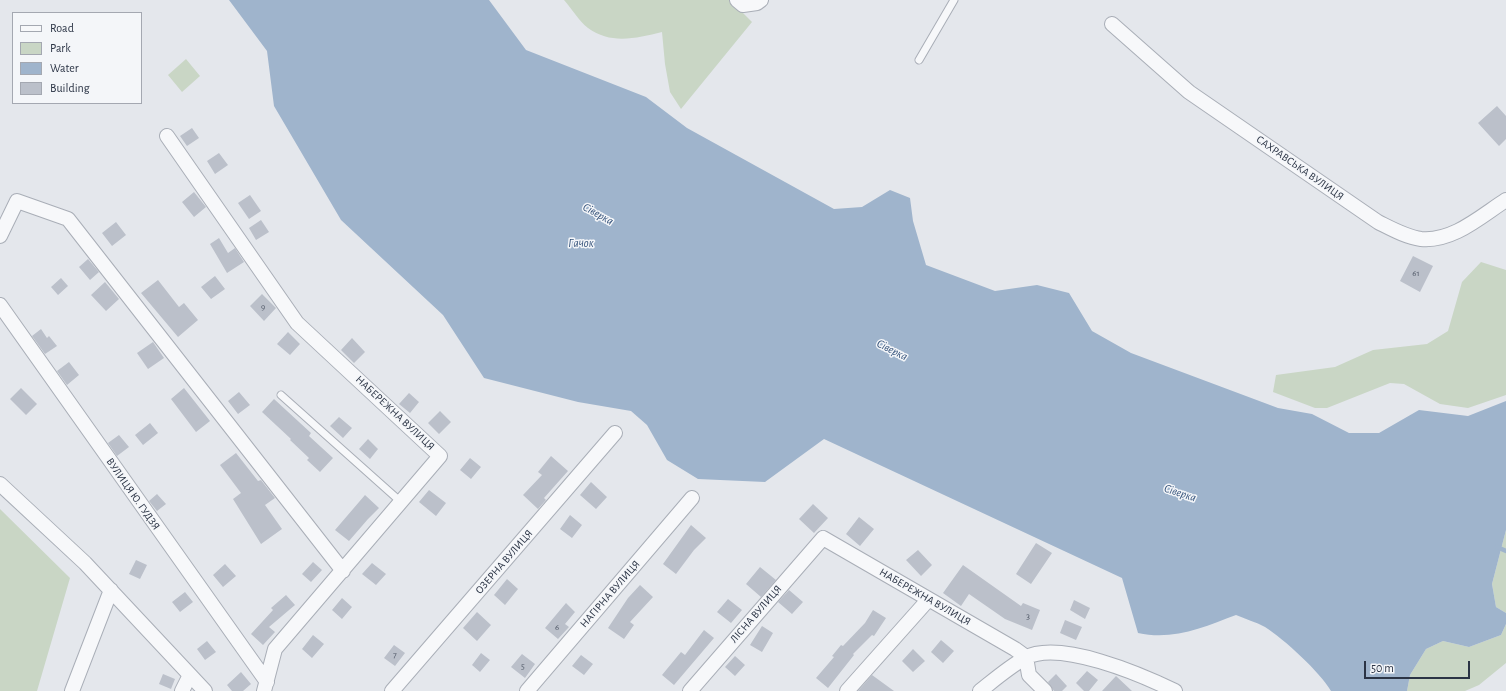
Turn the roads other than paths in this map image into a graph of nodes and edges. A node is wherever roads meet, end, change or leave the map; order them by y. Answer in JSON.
{"nodes":[{"id":1,"x":738,"y":0,"type":"edge"},
{"id":2,"x":761,"y":0,"type":"edge"},
{"id":3,"x":954,"y":0,"type":"edge"},
{"id":4,"x":1112,"y":24,"type":"dead end"},
{"id":5,"x":919,"y":60,"type":"dead end"},
{"id":6,"x":167,"y":136,"type":"dead end"},
{"id":7,"x":1506,"y":200,"type":"edge"},
{"id":8,"x":0,"y":236,"type":"edge"},
{"id":9,"x":0,"y":305,"type":"edge"},
{"id":10,"x":282,"y":395,"type":"dead end"},
{"id":11,"x":615,"y":433,"type":"dead end"},
{"id":12,"x":0,"y":484,"type":"edge"},
{"id":13,"x":692,"y":498,"type":"dead end"},
{"id":14,"x":401,"y":502,"type":"junction"},
{"id":15,"x":823,"y":538,"type":"joint"},
{"id":16,"x":343,"y":571,"type":"junction"},
{"id":17,"x":111,"y":590,"type":"junction"},
{"id":18,"x":928,"y":600,"type":"junction"},
{"id":19,"x":1026,"y":658,"type":"junction"},
{"id":20,"x":190,"y":675,"type":"junction"},
{"id":21,"x":266,"y":686,"type":"edge"},
{"id":22,"x":72,"y":691,"type":"edge"},
{"id":23,"x":182,"y":691,"type":"edge"},
{"id":24,"x":205,"y":691,"type":"edge"},
{"id":25,"x":392,"y":691,"type":"edge"},
{"id":26,"x":526,"y":691,"type":"edge"},
{"id":27,"x":690,"y":691,"type":"edge"},
{"id":28,"x":847,"y":691,"type":"edge"},
{"id":29,"x":980,"y":691,"type":"edge"},
{"id":30,"x":1045,"y":691,"type":"edge"},
{"id":31,"x":1175,"y":691,"type":"edge"}],
"edges":[{"from":1,"to":2,"type":"street"},
{"from":3,"to":5,"type":"lane"},
{"from":4,"to":7,"type":"street","name":"САХРАВСЬКА ВУЛИЦЯ"},
{"from":6,"to":14,"type":"street","name":"НАБЕРЕЖНА ВУЛИЦЯ"},
{"from":8,"to":16,"type":"street"},
{"from":9,"to":21,"type":"street","name":"ВУЛИЦЯ Ю. ГУДЗЯ"},
{"from":10,"to":14,"type":"lane"},
{"from":11,"to":25,"type":"street","name":"ОЗЕРНА ВУЛИЦЯ"},
{"from":12,"to":17,"type":"street"},
{"from":13,"to":26,"type":"street","name":"НАГІРНА ВУЛИЦЯ"},
{"from":14,"to":16,"type":"street","name":"НАБЕРЕЖНА ВУЛИЦЯ"},
{"from":15,"to":18,"type":"street","name":"НАБЕРЕЖНА ВУЛИЦЯ"},
{"from":15,"to":27,"type":"street","name":"ЛІСНА ВУЛИЦЯ"},
{"from":16,"to":21,"type":"street","name":"НАБЕРЕЖНА ВУЛИЦЯ"},
{"from":17,"to":20,"type":"street"},
{"from":17,"to":22,"type":"street"},
{"from":18,"to":19,"type":"street","name":"НАБЕРЕЖНА ВУЛИЦЯ"},
{"from":18,"to":28,"type":"street"},
{"from":19,"to":29,"type":"street"},
{"from":19,"to":30,"type":"street"},
{"from":19,"to":31,"type":"street"},
{"from":20,"to":23,"type":"street"},
{"from":20,"to":24,"type":"street"}]}
